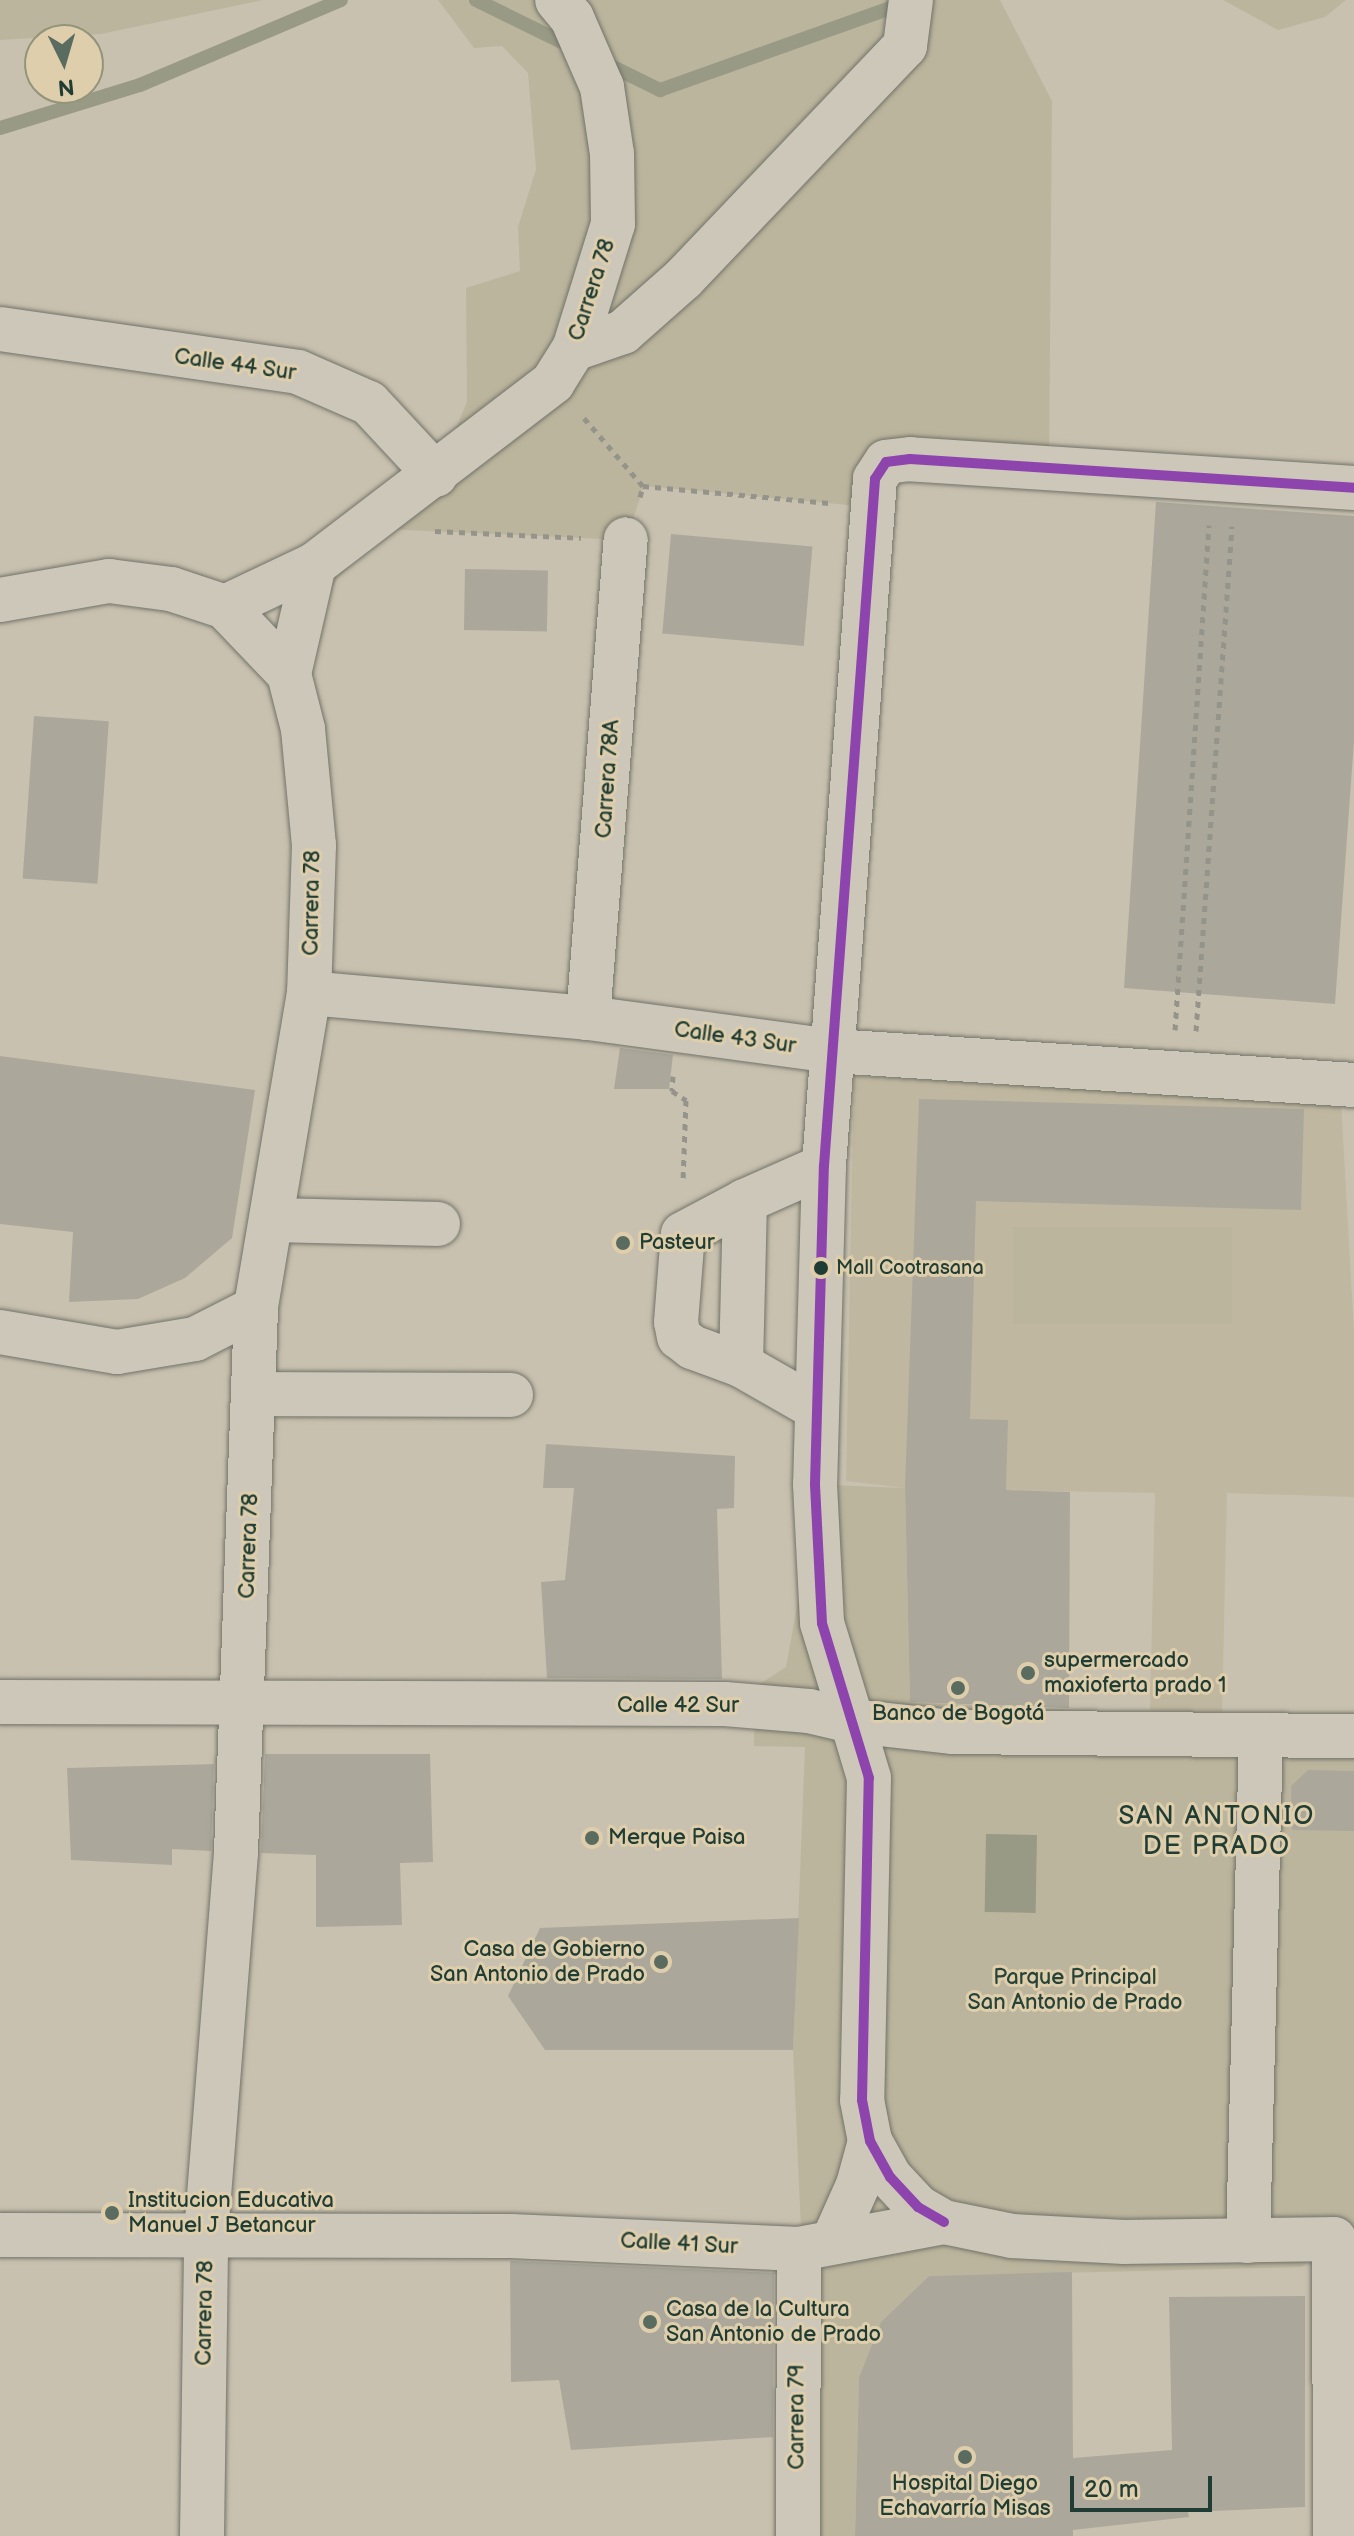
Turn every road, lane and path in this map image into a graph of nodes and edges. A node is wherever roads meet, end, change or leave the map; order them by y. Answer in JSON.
{"nodes":[{"id":1,"x":557,"y":0,"type":"edge"},
{"id":2,"x":911,"y":0,"type":"edge"},
{"id":3,"x":0,"y":329,"type":"edge"},
{"id":4,"x":572,"y":347,"type":"junction"},
{"id":5,"x":436,"y":475,"type":"junction"},
{"id":6,"x":1224,"y":479,"type":"junction"},
{"id":7,"x":643,"y":486,"type":"junction"},
{"id":8,"x":1354,"y":488,"type":"edge"},
{"id":9,"x":870,"y":507,"type":"junction"},
{"id":10,"x":429,"y":531,"type":"dead end"},
{"id":11,"x":626,"y":540,"type":"junction"},
{"id":12,"x":314,"y":565,"type":"junction"},
{"id":13,"x":0,"y":600,"type":"edge"},
{"id":14,"x":225,"y":607,"type":"junction"},
{"id":15,"x":289,"y":674,"type":"junction"},
{"id":16,"x":309,"y":993,"type":"junction"},
{"id":17,"x":588,"y":1018,"type":"junction"},
{"id":18,"x":1174,"y":1039,"type":"dead end"},
{"id":19,"x":1196,"y":1040,"type":"dead end"},
{"id":20,"x":833,"y":1051,"type":"junction"},
{"id":21,"x":675,"y":1060,"type":"dead end"},
{"id":22,"x":1354,"y":1085,"type":"edge"},
{"id":23,"x":824,"y":1166,"type":"junction"},
{"id":24,"x":745,"y":1201,"type":"junction"},
{"id":25,"x":274,"y":1220,"type":"junction"},
{"id":26,"x":438,"y":1224,"type":"dead end"},
{"id":27,"x":683,"y":1234,"type":"junction"},
{"id":28,"x":256,"y":1308,"type":"junction"},
{"id":29,"x":0,"y":1332,"type":"edge"},
{"id":30,"x":741,"y":1365,"type":"junction"},
{"id":31,"x":253,"y":1394,"type":"junction"},
{"id":32,"x":511,"y":1395,"type":"dead end"},
{"id":33,"x":816,"y":1408,"type":"junction"},
{"id":34,"x":0,"y":1702,"type":"edge"},
{"id":35,"x":244,"y":1705,"type":"junction"},
{"id":36,"x":852,"y":1721,"type":"junction"},
{"id":37,"x":1261,"y":1736,"type":"junction"},
{"id":38,"x":1354,"y":1736,"type":"edge"},
{"id":39,"x":870,"y":2141,"type":"junction"},
{"id":40,"x":944,"y":2222,"type":"junction"},
{"id":41,"x":206,"y":2234,"type":"junction"},
{"id":42,"x":0,"y":2235,"type":"edge"},
{"id":43,"x":1344,"y":2239,"type":"edge"},
{"id":44,"x":1248,"y":2241,"type":"junction"},
{"id":45,"x":816,"y":2245,"type":"junction"},
{"id":46,"x":202,"y":2536,"type":"edge"},
{"id":47,"x":798,"y":2536,"type":"edge"},
{"id":48,"x":1335,"y":2536,"type":"edge"}],
"edges":[{"from":1,"to":4,"type":"street","name":"Carrera 78"},
{"from":2,"to":4,"type":"street"},
{"from":3,"to":5,"type":"street","name":"Calle 44 Sur"},
{"from":4,"to":5,"type":"street"},
{"from":4,"to":7,"type":"path"},
{"from":5,"to":12,"type":"street"},
{"from":6,"to":8,"type":"street"},
{"from":6,"to":9,"type":"street","name":"Carrera 79"},
{"from":6,"to":18,"type":"path"},
{"from":6,"to":19,"type":"path"},
{"from":7,"to":9,"type":"path"},
{"from":7,"to":11,"type":"path"},
{"from":9,"to":20,"type":"street","name":"Carrera 79"},
{"from":10,"to":11,"type":"path"},
{"from":11,"to":17,"type":"street","name":"Carrera 78A"},
{"from":12,"to":14,"type":"street"},
{"from":12,"to":15,"type":"street","name":"Carrera 78"},
{"from":13,"to":14,"type":"street"},
{"from":14,"to":15,"type":"street"},
{"from":15,"to":16,"type":"street","name":"Carrera 78"},
{"from":16,"to":17,"type":"street","name":"Calle 43 Sur"},
{"from":16,"to":25,"type":"street","name":"Carrera 78"},
{"from":17,"to":20,"type":"street","name":"Calle 43 Sur"},
{"from":20,"to":22,"type":"street","name":"Calle 43 Sur"},
{"from":20,"to":23,"type":"street","name":"Carrera 79"},
{"from":21,"to":27,"type":"path"},
{"from":23,"to":24,"type":"street"},
{"from":23,"to":33,"type":"street","name":"Carrera 79"},
{"from":24,"to":27,"type":"street"},
{"from":24,"to":30,"type":"street"},
{"from":25,"to":26,"type":"street"},
{"from":25,"to":28,"type":"street","name":"Carrera 78"},
{"from":27,"to":30,"type":"street"},
{"from":28,"to":29,"type":"street"},
{"from":28,"to":31,"type":"street","name":"Carrera 78"},
{"from":30,"to":33,"type":"street"},
{"from":31,"to":32,"type":"street"},
{"from":31,"to":35,"type":"street","name":"Carrera 78"},
{"from":33,"to":36,"type":"street","name":"Carrera 79"},
{"from":34,"to":35,"type":"street","name":"Calle 42 Sur"},
{"from":35,"to":36,"type":"street","name":"Calle 42 Sur"},
{"from":35,"to":41,"type":"street","name":"Carrera 78"},
{"from":36,"to":37,"type":"street","name":"Calle 42 Sur"},
{"from":36,"to":39,"type":"street","name":"Carrera 79"},
{"from":37,"to":38,"type":"street","name":"Calle 42 Sur"},
{"from":37,"to":44,"type":"street"},
{"from":39,"to":40,"type":"street","name":"Carrera 79"},
{"from":39,"to":45,"type":"street","name":"Carrera 79"},
{"from":40,"to":44,"type":"street","name":"Calle 41 Sur"},
{"from":40,"to":45,"type":"street","name":"Calle 41 Sur"},
{"from":41,"to":42,"type":"street","name":"Calle 41 Sur"},
{"from":41,"to":45,"type":"street","name":"Calle 41 Sur"},
{"from":41,"to":46,"type":"street","name":"Carrera 78"},
{"from":43,"to":44,"type":"street","name":"Calle 41 Sur"},
{"from":43,"to":48,"type":"street"},
{"from":45,"to":47,"type":"street","name":"Carrera 79"}]}
